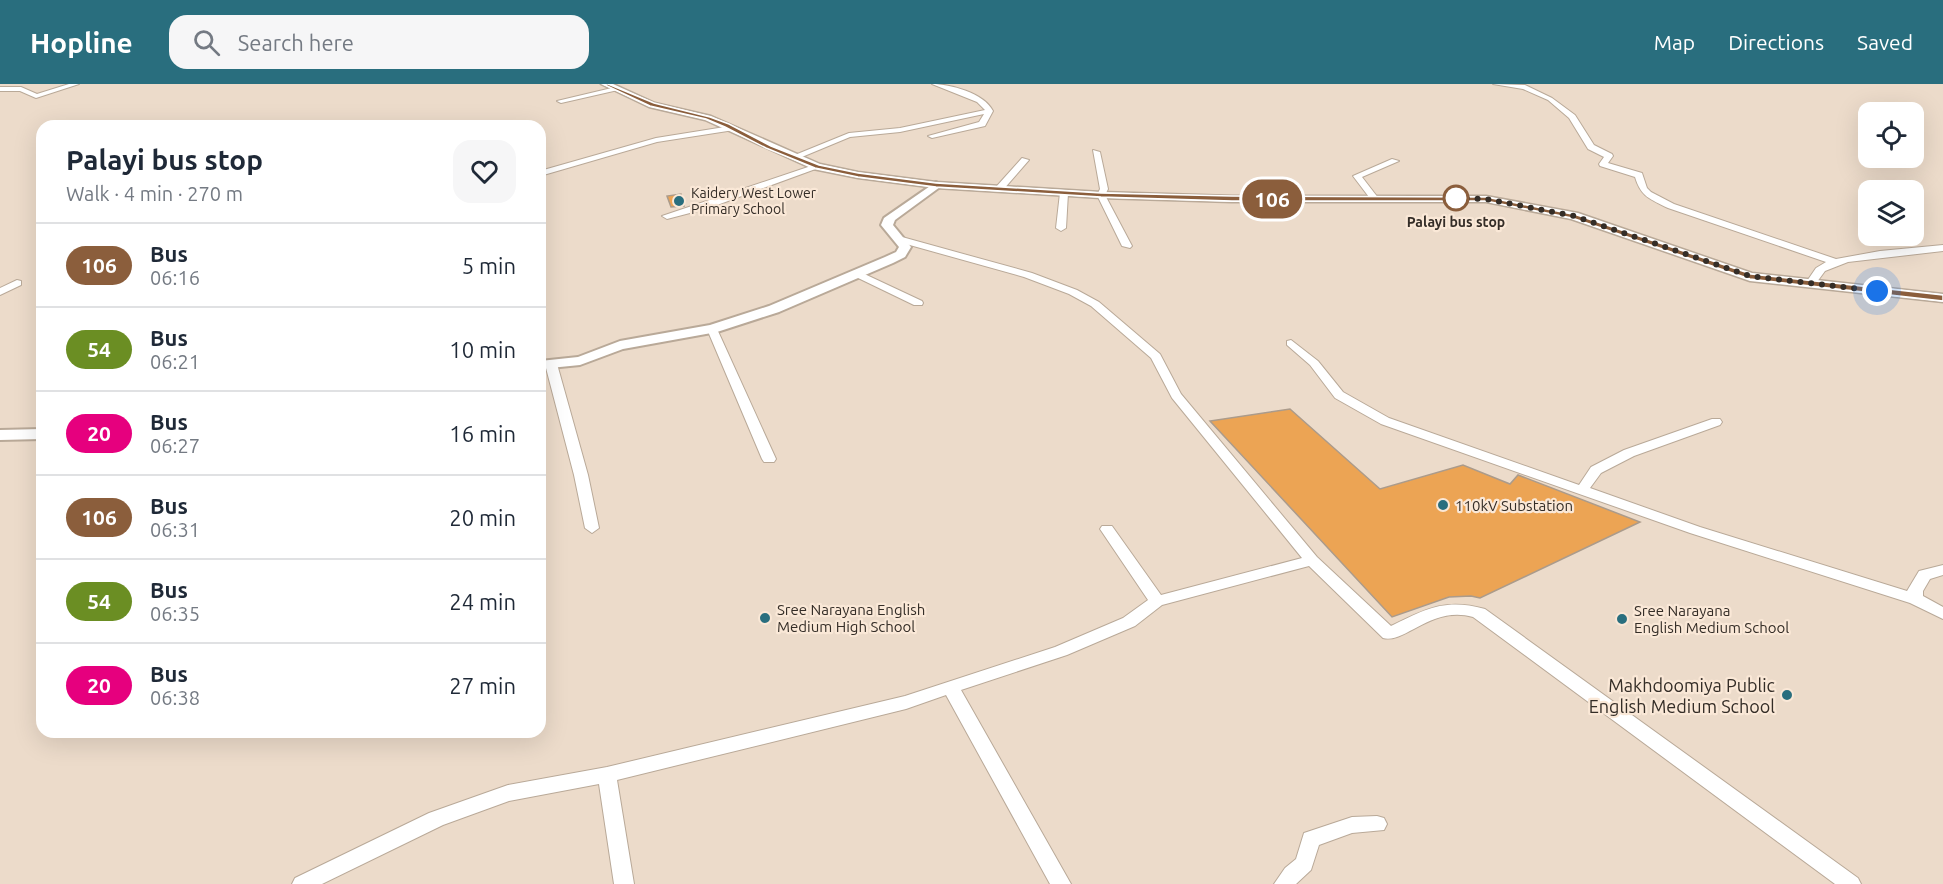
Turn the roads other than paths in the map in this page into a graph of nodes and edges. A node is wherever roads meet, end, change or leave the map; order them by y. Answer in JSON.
{"nodes":[{"id":1,"x":76,"y":84,"type":"edge"},
{"id":2,"x":935,"y":84,"type":"edge"},
{"id":3,"x":1496,"y":84,"type":"edge"},
{"id":4,"x":611,"y":87,"type":"edge"},
{"id":5,"x":0,"y":89,"type":"edge"},
{"id":6,"x":561,"y":101,"type":"dead end"},
{"id":7,"x":989,"y":111,"type":"junction"},
{"id":8,"x":731,"y":128,"type":"junction"},
{"id":9,"x":932,"y":135,"type":"dead end"},
{"id":10,"x":1096,"y":152,"type":"dead end"},
{"id":11,"x":794,"y":157,"type":"junction"},
{"id":12,"x":1025,"y":160,"type":"dead end"},
{"id":13,"x":1395,"y":161,"type":"dead end"},
{"id":14,"x":817,"y":167,"type":"junction"},
{"id":15,"x":546,"y":172,"type":"edge"},
{"id":16,"x":936,"y":185,"type":"junction"},
{"id":17,"x":999,"y":189,"type":"junction"},
{"id":18,"x":1064,"y":193,"type":"junction"},
{"id":19,"x":1101,"y":195,"type":"junction"},
{"id":20,"x":1375,"y":199,"type":"junction"},
{"id":21,"x":667,"y":216,"type":"dead end"},
{"id":22,"x":1061,"y":228,"type":"dead end"},
{"id":23,"x":902,"y":240,"type":"junction"},
{"id":24,"x":1127,"y":246,"type":"dead end"},
{"id":25,"x":1943,"y":248,"type":"edge"},
{"id":26,"x":1838,"y":263,"type":"junction"},
{"id":27,"x":858,"y":274,"type":"junction"},
{"id":28,"x":17,"y":283,"type":"dead end"},
{"id":29,"x":1810,"y":284,"type":"junction"},
{"id":30,"x":0,"y":292,"type":"edge"},
{"id":31,"x":1943,"y":298,"type":"edge"},
{"id":32,"x":918,"y":303,"type":"dead end"},
{"id":33,"x":712,"y":329,"type":"junction"},
{"id":34,"x":1291,"y":343,"type":"dead end"},
{"id":35,"x":546,"y":364,"type":"edge"},
{"id":36,"x":546,"y":367,"type":"edge"},
{"id":37,"x":1716,"y":422,"type":"dead end"},
{"id":38,"x":36,"y":434,"type":"edge"},
{"id":39,"x":0,"y":435,"type":"edge"},
{"id":40,"x":769,"y":459,"type":"dead end"},
{"id":41,"x":1583,"y":489,"type":"junction"},
{"id":42,"x":592,"y":528,"type":"dead end"},
{"id":43,"x":1107,"y":530,"type":"dead end"},
{"id":44,"x":1312,"y":560,"type":"junction"},
{"id":45,"x":1943,"y":570,"type":"edge"},
{"id":46,"x":1915,"y":599,"type":"junction"},
{"id":47,"x":1157,"y":601,"type":"junction"},
{"id":48,"x":1943,"y":614,"type":"edge"},
{"id":49,"x":951,"y":688,"type":"junction"},
{"id":50,"x":607,"y":775,"type":"junction"},
{"id":51,"x":1377,"y":824,"type":"dead end"},
{"id":52,"x":302,"y":884,"type":"edge"},
{"id":53,"x":624,"y":884,"type":"edge"},
{"id":54,"x":1061,"y":884,"type":"edge"},
{"id":55,"x":1284,"y":884,"type":"edge"},
{"id":56,"x":1851,"y":884,"type":"edge"}],
"edges":[{"from":1,"to":5,"type":"street"},
{"from":2,"to":7,"type":"street"},
{"from":3,"to":26,"type":"street"},
{"from":4,"to":6,"type":"street"},
{"from":4,"to":8,"type":"main road"},
{"from":7,"to":9,"type":"street"},
{"from":7,"to":11,"type":"street"},
{"from":8,"to":11,"type":"main road"},
{"from":8,"to":15,"type":"street"},
{"from":10,"to":19,"type":"street"},
{"from":11,"to":14,"type":"main road"},
{"from":12,"to":17,"type":"street"},
{"from":13,"to":20,"type":"street"},
{"from":14,"to":16,"type":"main road"},
{"from":14,"to":21,"type":"street"},
{"from":16,"to":17,"type":"main road"},
{"from":16,"to":23,"type":"street"},
{"from":17,"to":18,"type":"main road"},
{"from":18,"to":19,"type":"main road"},
{"from":18,"to":22,"type":"street"},
{"from":19,"to":20,"type":"main road"},
{"from":19,"to":24,"type":"street"},
{"from":20,"to":29,"type":"main road"},
{"from":23,"to":27,"type":"street"},
{"from":23,"to":44,"type":"street"},
{"from":25,"to":26,"type":"street"},
{"from":26,"to":29,"type":"street"},
{"from":27,"to":32,"type":"street"},
{"from":27,"to":33,"type":"street"},
{"from":28,"to":30,"type":"street"},
{"from":29,"to":31,"type":"main road"},
{"from":33,"to":35,"type":"street"},
{"from":33,"to":40,"type":"street"},
{"from":34,"to":41,"type":"street"},
{"from":36,"to":42,"type":"street"},
{"from":37,"to":41,"type":"street"},
{"from":38,"to":39,"type":"street"},
{"from":41,"to":46,"type":"street"},
{"from":43,"to":47,"type":"street"},
{"from":44,"to":47,"type":"street"},
{"from":44,"to":56,"type":"street"},
{"from":45,"to":46,"type":"street"},
{"from":46,"to":48,"type":"street"},
{"from":47,"to":49,"type":"street"},
{"from":49,"to":50,"type":"street"},
{"from":49,"to":54,"type":"street"},
{"from":50,"to":52,"type":"street"},
{"from":50,"to":53,"type":"street"},
{"from":51,"to":55,"type":"street"}]}
